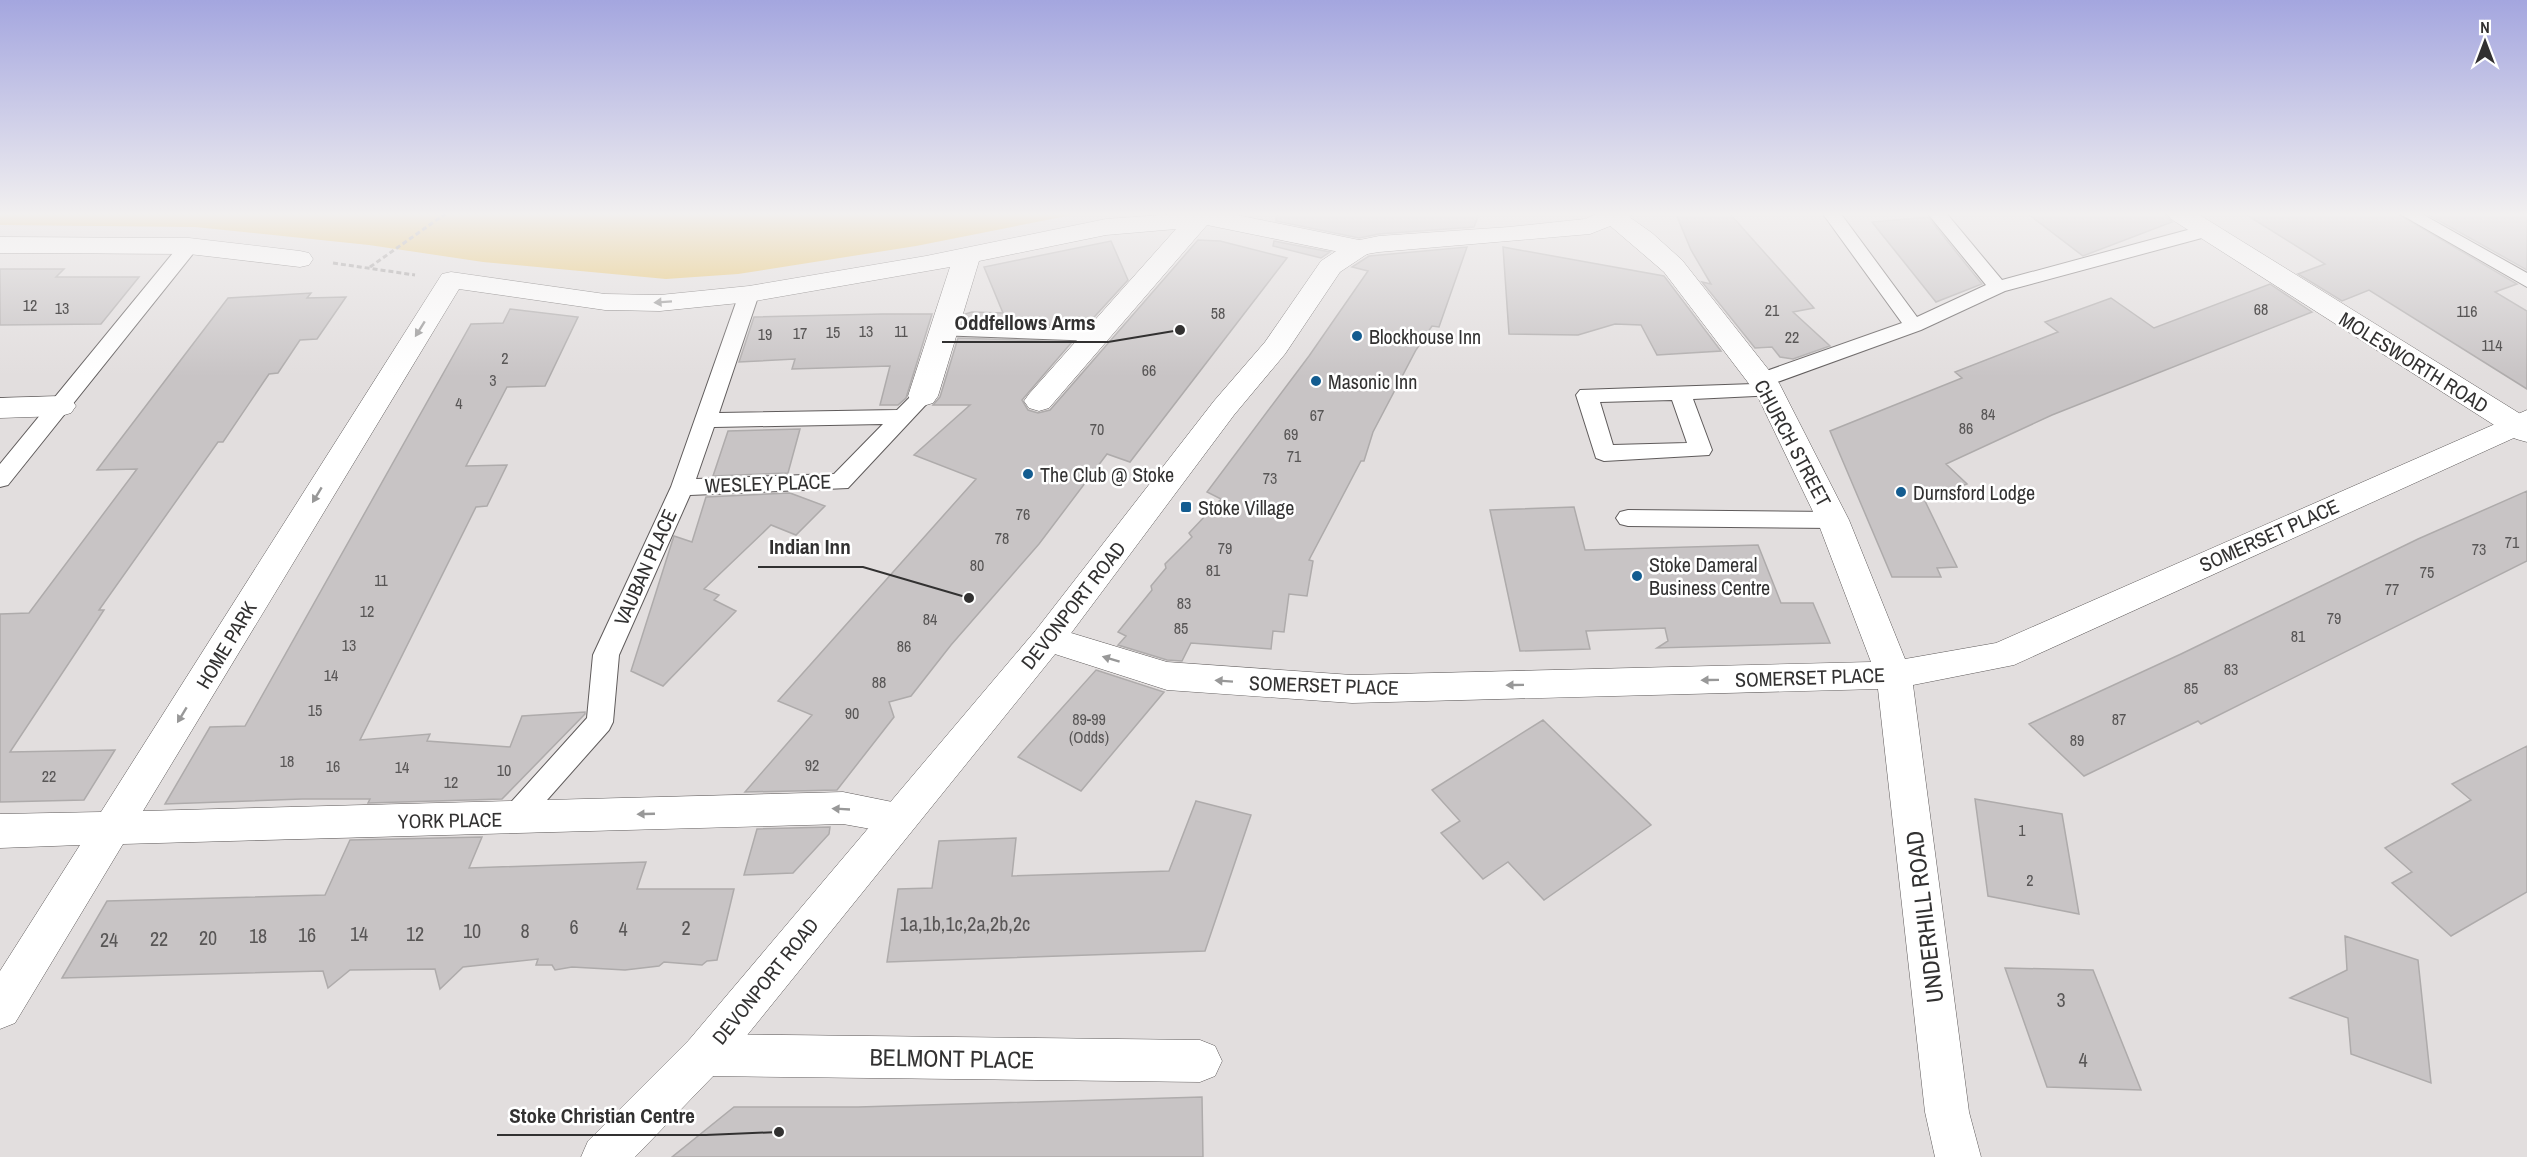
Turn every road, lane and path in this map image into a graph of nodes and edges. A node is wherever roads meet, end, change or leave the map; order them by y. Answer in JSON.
{"nodes":[{"id":1,"x":171,"y":268,"type":"edge"},
{"id":2,"x":368,"y":268,"type":"edge"},
{"id":3,"x":898,"y":268,"type":"edge"},
{"id":4,"x":963,"y":268,"type":"edge"},
{"id":5,"x":1158,"y":268,"type":"edge"},
{"id":6,"x":1329,"y":268,"type":"edge"},
{"id":7,"x":1675,"y":268,"type":"edge"},
{"id":8,"x":1872,"y":268,"type":"edge"},
{"id":9,"x":1982,"y":268,"type":"edge"},
{"id":10,"x":2069,"y":268,"type":"edge"},
{"id":11,"x":2266,"y":268,"type":"edge"},
{"id":12,"x":2504,"y":268,"type":"edge"},
{"id":13,"x":451,"y":280,"type":"junction"},
{"id":14,"x":2527,"y":281,"type":"edge"},
{"id":15,"x":1998,"y":287,"type":"junction"},
{"id":16,"x":749,"y":294,"type":"junction"},
{"id":17,"x":1914,"y":326,"type":"junction"},
{"id":18,"x":943,"y":331,"type":"junction"},
{"id":19,"x":1096,"y":335,"type":"junction"},
{"id":20,"x":1765,"y":385,"type":"junction"},
{"id":21,"x":1680,"y":393,"type":"junction"},
{"id":22,"x":923,"y":396,"type":"joint"},
{"id":23,"x":1039,"y":401,"type":"dead end"},
{"id":24,"x":61,"y":406,"type":"junction"},
{"id":25,"x":0,"y":408,"type":"edge"},
{"id":26,"x":903,"y":417,"type":"junction"},
{"id":27,"x":706,"y":420,"type":"junction"},
{"id":28,"x":2523,"y":426,"type":"edge"},
{"id":29,"x":0,"y":479,"type":"edge"},
{"id":30,"x":682,"y":487,"type":"junction"},
{"id":31,"x":1628,"y":518,"type":"dead end"},
{"id":32,"x":1833,"y":520,"type":"junction"},
{"id":33,"x":1048,"y":639,"type":"junction"},
{"id":34,"x":1894,"y":675,"type":"junction"},
{"id":35,"x":514,"y":818,"type":"junction"},
{"id":36,"x":899,"y":818,"type":"junction"},
{"id":37,"x":114,"y":828,"type":"junction"},
{"id":38,"x":0,"y":831,"type":"edge"},
{"id":39,"x":0,"y":1009,"type":"edge"},
{"id":40,"x":704,"y":1055,"type":"junction"},
{"id":41,"x":1200,"y":1061,"type":"dead end"},
{"id":42,"x":604,"y":1157,"type":"edge"},
{"id":43,"x":1958,"y":1157,"type":"edge"}],
"edges":[{"from":1,"to":24,"type":"lane"},
{"from":2,"to":13,"type":"path"},
{"from":3,"to":16,"type":"street"},
{"from":4,"to":18,"type":"street","name":"WESLEY PLACE"},
{"from":5,"to":19,"type":"street"},
{"from":6,"to":33,"type":"street","name":"DEVONPORT ROAD"},
{"from":7,"to":20,"type":"street","name":"CHURCH STREET"},
{"from":8,"to":17,"type":"lane"},
{"from":9,"to":15,"type":"lane"},
{"from":10,"to":15,"type":"lane"},
{"from":11,"to":28,"type":"street","name":"MOLESWORTH ROAD"},
{"from":12,"to":14,"type":"lane"},
{"from":16,"to":13,"type":"street","one_way":true},
{"from":13,"to":37,"type":"street","name":"HOME PARK","one_way":true},
{"from":15,"to":17,"type":"lane"},
{"from":16,"to":27,"type":"lane","name":"VAUBAN PLACE"},
{"from":17,"to":20,"type":"lane"},
{"from":18,"to":19,"type":"lane"},
{"from":18,"to":22,"type":"street","name":"WESLEY PLACE"},
{"from":19,"to":23,"type":"street"},
{"from":20,"to":21,"type":"lane"},
{"from":20,"to":32,"type":"street","name":"CHURCH STREET"},
{"from":21,"to":21,"type":"lane"},
{"from":22,"to":26,"type":"lane","name":"WESLEY PLACE"},
{"from":24,"to":25,"type":"street"},
{"from":24,"to":29,"type":"lane"},
{"from":26,"to":27,"type":"lane"},
{"from":26,"to":30,"type":"lane","name":"WESLEY PLACE"},
{"from":27,"to":30,"type":"lane","name":"VAUBAN PLACE"},
{"from":28,"to":34,"type":"street","name":"SOMERSET PLACE"},
{"from":30,"to":35,"type":"lane","name":"VAUBAN PLACE"},
{"from":31,"to":32,"type":"lane"},
{"from":32,"to":34,"type":"street","name":"CHURCH STREET"},
{"from":34,"to":33,"type":"street","name":"SOMERSET PLACE","one_way":true},
{"from":33,"to":36,"type":"street","name":"DEVONPORT ROAD"},
{"from":34,"to":43,"type":"street","name":"UNDERHILL ROAD"},
{"from":36,"to":35,"type":"street","name":"YORK PLACE","one_way":true},
{"from":35,"to":37,"type":"street","name":"YORK PLACE"},
{"from":36,"to":40,"type":"street","name":"DEVONPORT ROAD"},
{"from":37,"to":38,"type":"street","name":"YORK PLACE"},
{"from":37,"to":39,"type":"street","name":"HOME PARK"},
{"from":40,"to":41,"type":"street","name":"BELMONT PLACE"},
{"from":40,"to":42,"type":"street","name":"DEVONPORT ROAD"}]}
